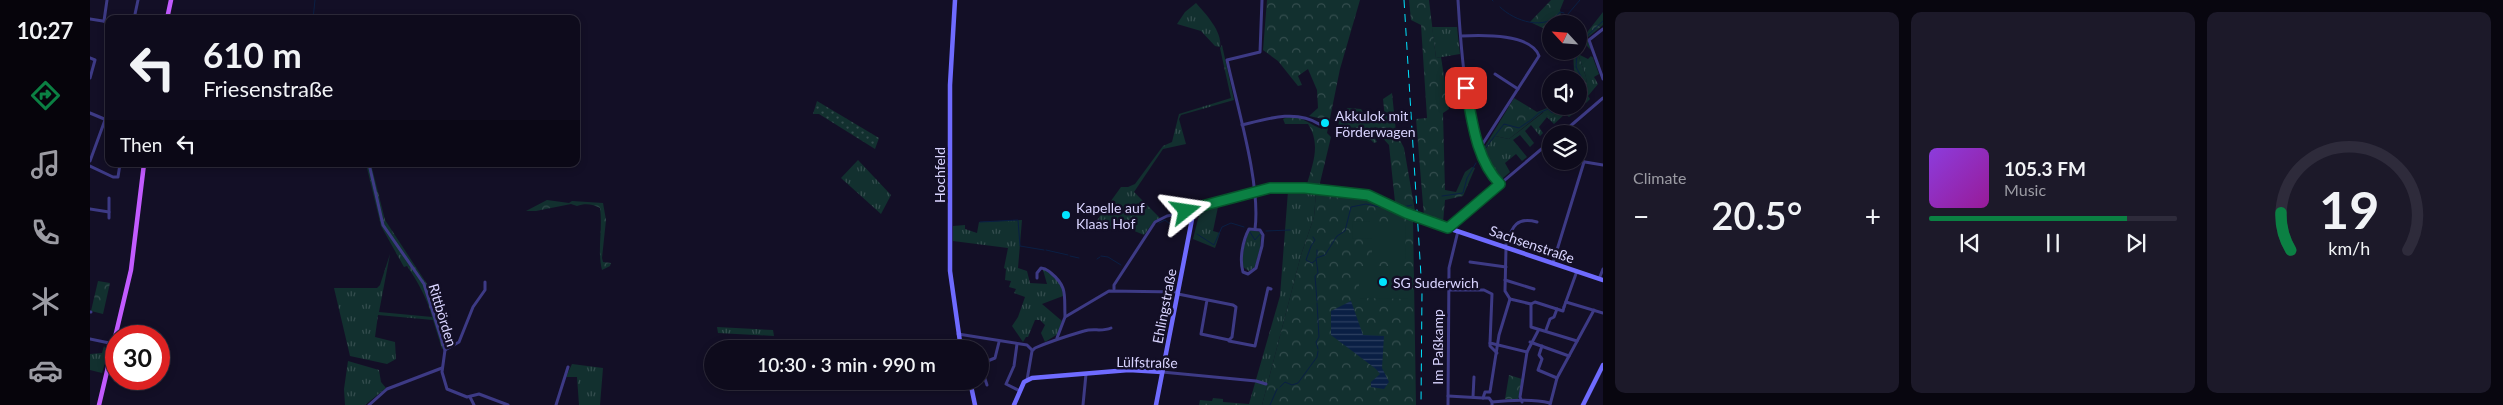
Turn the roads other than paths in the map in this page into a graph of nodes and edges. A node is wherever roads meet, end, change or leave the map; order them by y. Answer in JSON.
{"nodes":[{"id":1,"x":107,"y":0,"type":"edge"},
{"id":2,"x":138,"y":0,"type":"edge"},
{"id":3,"x":171,"y":0,"type":"edge"},
{"id":4,"x":955,"y":0,"type":"edge"},
{"id":5,"x":1262,"y":0,"type":"edge"},
{"id":6,"x":1458,"y":0,"type":"edge"},
{"id":7,"x":106,"y":15,"type":"edge"},
{"id":8,"x":135,"y":15,"type":"edge"},
{"id":9,"x":168,"y":15,"type":"edge"},
{"id":10,"x":90,"y":19,"type":"edge"},
{"id":11,"x":105,"y":21,"type":"edge"},
{"id":12,"x":1603,"y":30,"type":"edge"},
{"id":13,"x":1461,"y":36,"type":"junction"},
{"id":14,"x":90,"y":58,"type":"edge"},
{"id":15,"x":1495,"y":74,"type":"dead end"},
{"id":16,"x":90,"y":78,"type":"edge"},
{"id":17,"x":1603,"y":79,"type":"edge"},
{"id":18,"x":1518,"y":89,"type":"junction"},
{"id":19,"x":1603,"y":98,"type":"edge"},
{"id":20,"x":90,"y":113,"type":"edge"},
{"id":21,"x":105,"y":120,"type":"edge"},
{"id":22,"x":1319,"y":124,"type":"dead end"},
{"id":23,"x":1242,"y":125,"type":"junction"},
{"id":24,"x":1572,"y":125,"type":"edge"},
{"id":25,"x":105,"y":126,"type":"edge"},
{"id":26,"x":1480,"y":148,"type":"junction"},
{"id":27,"x":1542,"y":149,"type":"edge"},
{"id":28,"x":90,"y":161,"type":"edge"},
{"id":29,"x":1587,"y":162,"type":"edge"},
{"id":30,"x":1603,"y":165,"type":"edge"},
{"id":31,"x":90,"y":166,"type":"edge"},
{"id":32,"x":120,"y":167,"type":"edge"},
{"id":33,"x":144,"y":167,"type":"edge"},
{"id":34,"x":370,"y":167,"type":"edge"},
{"id":35,"x":1582,"y":170,"type":"edge"},
{"id":36,"x":1500,"y":184,"type":"junction"},
{"id":37,"x":1254,"y":192,"type":"junction"},
{"id":38,"x":109,"y":198,"type":"dead end"},
{"id":39,"x":90,"y":209,"type":"edge"},
{"id":40,"x":1194,"y":211,"type":"junction"},
{"id":41,"x":109,"y":212,"type":"junction"},
{"id":42,"x":109,"y":218,"type":"dead end"},
{"id":43,"x":1537,"y":222,"type":"dead end"},
{"id":44,"x":1448,"y":228,"type":"junction"},
{"id":45,"x":1255,"y":229,"type":"junction"},
{"id":46,"x":1458,"y":232,"type":"junction"},
{"id":47,"x":1505,"y":247,"type":"junction"},
{"id":48,"x":1470,"y":262,"type":"dead end"},
{"id":49,"x":1553,"y":263,"type":"junction"},
{"id":50,"x":1506,"y":267,"type":"junction"},
{"id":51,"x":1603,"y":269,"type":"edge"},
{"id":52,"x":1577,"y":271,"type":"junction"},
{"id":53,"x":1037,"y":278,"type":"dead end"},
{"id":54,"x":1601,"y":279,"type":"edge"},
{"id":55,"x":1506,"y":280,"type":"junction"},
{"id":56,"x":485,"y":282,"type":"dead end"},
{"id":57,"x":1271,"y":289,"type":"dead end"},
{"id":58,"x":1534,"y":289,"type":"dead end"},
{"id":59,"x":1114,"y":290,"type":"junction"},
{"id":60,"x":1449,"y":290,"type":"junction"},
{"id":61,"x":1178,"y":293,"type":"junction"},
{"id":62,"x":1510,"y":299,"type":"junction"},
{"id":63,"x":1207,"y":300,"type":"junction"},
{"id":64,"x":1566,"y":302,"type":"junction"},
{"id":65,"x":1532,"y":304,"type":"junction"},
{"id":66,"x":1557,"y":309,"type":"junction"},
{"id":67,"x":1594,"y":310,"type":"junction"},
{"id":68,"x":1603,"y":314,"type":"edge"},
{"id":69,"x":1065,"y":317,"type":"junction"},
{"id":70,"x":1582,"y":324,"type":"dead end"},
{"id":71,"x":118,"y":325,"type":"edge"},
{"id":72,"x":1111,"y":328,"type":"dead end"},
{"id":73,"x":1546,"y":330,"type":"junction"},
{"id":74,"x":1582,"y":330,"type":"junction"},
{"id":75,"x":1538,"y":331,"type":"junction"},
{"id":76,"x":958,"y":335,"type":"junction"},
{"id":77,"x":1057,"y":338,"type":"junction"},
{"id":78,"x":90,"y":339,"type":"edge"},
{"id":79,"x":959,"y":340,"type":"edge"},
{"id":80,"x":1228,"y":340,"type":"junction"},
{"id":81,"x":1577,"y":340,"type":"junction"},
{"id":82,"x":105,"y":342,"type":"edge"},
{"id":83,"x":999,"y":342,"type":"junction"},
{"id":84,"x":1530,"y":342,"type":"junction"},
{"id":85,"x":1490,"y":343,"type":"junction"},
{"id":86,"x":1016,"y":344,"type":"junction"},
{"id":87,"x":1498,"y":345,"type":"junction"},
{"id":88,"x":1542,"y":346,"type":"junction"},
{"id":89,"x":445,"y":350,"type":"junction"},
{"id":90,"x":1032,"y":350,"type":"junction"},
{"id":91,"x":1527,"y":352,"type":"junction"},
{"id":92,"x":1497,"y":353,"type":"junction"},
{"id":93,"x":1569,"y":354,"type":"junction"},
{"id":94,"x":989,"y":360,"type":"edge"},
{"id":95,"x":1603,"y":365,"type":"edge"},
{"id":96,"x":568,"y":367,"type":"dead end"},
{"id":97,"x":442,"y":368,"type":"junction"},
{"id":98,"x":1162,"y":372,"type":"junction"},
{"id":99,"x":1086,"y":374,"type":"junction"},
{"id":100,"x":1474,"y":377,"type":"dead end"},
{"id":101,"x":1557,"y":378,"type":"junction"},
{"id":102,"x":1027,"y":380,"type":"junction"},
{"id":103,"x":105,"y":381,"type":"edge"},
{"id":104,"x":1266,"y":384,"type":"dead end"},
{"id":105,"x":972,"y":390,"type":"edge"},
{"id":106,"x":1021,"y":391,"type":"junction"},
{"id":107,"x":1490,"y":392,"type":"junction"},
{"id":108,"x":1448,"y":396,"type":"junction"},
{"id":109,"x":470,"y":397,"type":"junction"},
{"id":110,"x":1473,"y":397,"type":"junction"},
{"id":111,"x":1483,"y":398,"type":"junction"},
{"id":112,"x":1489,"y":398,"type":"junction"},
{"id":113,"x":1522,"y":402,"type":"junction"},
{"id":114,"x":1492,"y":403,"type":"edge"},
{"id":115,"x":1550,"y":404,"type":"edge"},
{"id":116,"x":99,"y":405,"type":"edge"},
{"id":117,"x":369,"y":405,"type":"edge"},
{"id":118,"x":474,"y":405,"type":"edge"},
{"id":119,"x":508,"y":405,"type":"edge"},
{"id":120,"x":556,"y":405,"type":"edge"},
{"id":121,"x":975,"y":405,"type":"edge"},
{"id":122,"x":1015,"y":405,"type":"edge"},
{"id":123,"x":1083,"y":405,"type":"edge"},
{"id":124,"x":1156,"y":405,"type":"edge"},
{"id":125,"x":1448,"y":405,"type":"edge"},
{"id":126,"x":1583,"y":405,"type":"edge"}],
"edges":[{"from":1,"to":7,"type":"street"},
{"from":2,"to":8,"type":"street"},
{"from":3,"to":9,"type":"main road"},
{"from":4,"to":76,"type":"street","name":"Hochfeld"},
{"from":5,"to":23,"type":"street"},
{"from":6,"to":13,"type":"street"},
{"from":10,"to":11,"type":"street"},
{"from":12,"to":17,"type":"street"},
{"from":13,"to":18,"type":"street"},
{"from":13,"to":26,"type":"street"},
{"from":14,"to":16,"type":"street"},
{"from":15,"to":18,"type":"street"},
{"from":18,"to":26,"type":"street"},
{"from":19,"to":24,"type":"street"},
{"from":20,"to":21,"type":"street"},
{"from":22,"to":23,"type":"street"},
{"from":23,"to":37,"type":"street"},
{"from":25,"to":28,"type":"street"},
{"from":26,"to":36,"type":"street"},
{"from":27,"to":36,"type":"street"},
{"from":29,"to":30,"type":"street"},
{"from":31,"to":32,"type":"street"},
{"from":33,"to":71,"type":"main road"},
{"from":34,"to":89,"type":"street","name":"Rittbörden"},
{"from":35,"to":49,"type":"street"},
{"from":36,"to":44,"type":"street"},
{"from":37,"to":40,"type":"street","name":"Sachsenstraße"},
{"from":37,"to":44,"type":"street","name":"Sachsenstraße"},
{"from":37,"to":45,"type":"street"},
{"from":38,"to":41,"type":"street"},
{"from":39,"to":41,"type":"street"},
{"from":40,"to":59,"type":"street","name":"Sachsenstraße"},
{"from":40,"to":61,"type":"street","name":"Ehlingstraße"},
{"from":41,"to":42,"type":"street"},
{"from":43,"to":47,"type":"street"},
{"from":44,"to":46,"type":"street","name":"Sachsenstraße"},
{"from":45,"to":45,"type":"street"},
{"from":46,"to":47,"type":"street","name":"Sachsenstraße"},
{"from":46,"to":60,"type":"street","name":"Im Paßkamp"},
{"from":47,"to":49,"type":"street","name":"Sachsenstraße"},
{"from":47,"to":50,"type":"street"},
{"from":48,"to":50,"type":"street"},
{"from":49,"to":52,"type":"street","name":"Sachsenstraße"},
{"from":50,"to":55,"type":"street"},
{"from":51,"to":54,"type":"street"},
{"from":52,"to":54,"type":"street","name":"Sachsenstraße"},
{"from":52,"to":64,"type":"street"},
{"from":53,"to":69,"type":"street"},
{"from":55,"to":58,"type":"street"},
{"from":55,"to":62,"type":"street"},
{"from":56,"to":89,"type":"street"},
{"from":57,"to":80,"type":"street"},
{"from":59,"to":61,"type":"street"},
{"from":59,"to":69,"type":"street"},
{"from":60,"to":85,"type":"street"},
{"from":60,"to":108,"type":"street","name":"Im Paßkamp"},
{"from":61,"to":63,"type":"street"},
{"from":61,"to":98,"type":"street","name":"Ehlingstraße"},
{"from":62,"to":65,"type":"street"},
{"from":62,"to":87,"type":"street"},
{"from":63,"to":80,"type":"street"},
{"from":63,"to":80,"type":"street"},
{"from":64,"to":66,"type":"street"},
{"from":64,"to":67,"type":"street"},
{"from":65,"to":66,"type":"street"},
{"from":65,"to":75,"type":"street"},
{"from":66,"to":73,"type":"street"},
{"from":67,"to":68,"type":"street"},
{"from":67,"to":74,"type":"street"},
{"from":69,"to":77,"type":"street"},
{"from":70,"to":74,"type":"street"},
{"from":72,"to":77,"type":"street"},
{"from":73,"to":75,"type":"street"},
{"from":73,"to":81,"type":"street"},
{"from":74,"to":81,"type":"street"},
{"from":75,"to":84,"type":"street"},
{"from":76,"to":79,"type":"street","name":"Hochfeld"},
{"from":76,"to":83,"type":"street"},
{"from":77,"to":90,"type":"street"},
{"from":78,"to":82,"type":"street"},
{"from":81,"to":93,"type":"street"},
{"from":83,"to":86,"type":"street"},
{"from":83,"to":94,"type":"street"},
{"from":84,"to":88,"type":"street"},
{"from":84,"to":91,"type":"street"},
{"from":85,"to":87,"type":"street"},
{"from":85,"to":92,"type":"street"},
{"from":86,"to":90,"type":"street"},
{"from":86,"to":106,"type":"street"},
{"from":87,"to":91,"type":"street"},
{"from":87,"to":92,"type":"street"},
{"from":88,"to":93,"type":"street"},
{"from":88,"to":101,"type":"street"},
{"from":89,"to":97,"type":"street","name":"Rittbörden"},
{"from":90,"to":102,"type":"street"},
{"from":91,"to":113,"type":"street"},
{"from":92,"to":107,"type":"street"},
{"from":93,"to":101,"type":"street"},
{"from":95,"to":126,"type":"street"},
{"from":96,"to":120,"type":"street"},
{"from":97,"to":109,"type":"street","name":"Rittbörden"},
{"from":97,"to":117,"type":"street"},
{"from":98,"to":99,"type":"street","name":"Lülfstraße"},
{"from":98,"to":104,"type":"street","name":"Lülfstraße"},
{"from":98,"to":124,"type":"street","name":"Ehlingstraße"},
{"from":99,"to":102,"type":"street","name":"Lülfstraße"},
{"from":99,"to":123,"type":"street"},
{"from":100,"to":110,"type":"street"},
{"from":101,"to":115,"type":"street"},
{"from":102,"to":106,"type":"street"},
{"from":103,"to":116,"type":"main road"},
{"from":105,"to":121,"type":"street"},
{"from":106,"to":122,"type":"street"},
{"from":107,"to":111,"type":"street"},
{"from":107,"to":112,"type":"street"},
{"from":108,"to":110,"type":"street"},
{"from":108,"to":125,"type":"street","name":"Im Paßkamp"},
{"from":109,"to":118,"type":"street"},
{"from":109,"to":119,"type":"street","name":"Rittbörden"},
{"from":110,"to":111,"type":"street"},
{"from":111,"to":112,"type":"street"},
{"from":112,"to":114,"type":"street"},
{"from":113,"to":114,"type":"street"},
{"from":113,"to":115,"type":"street"}]}
